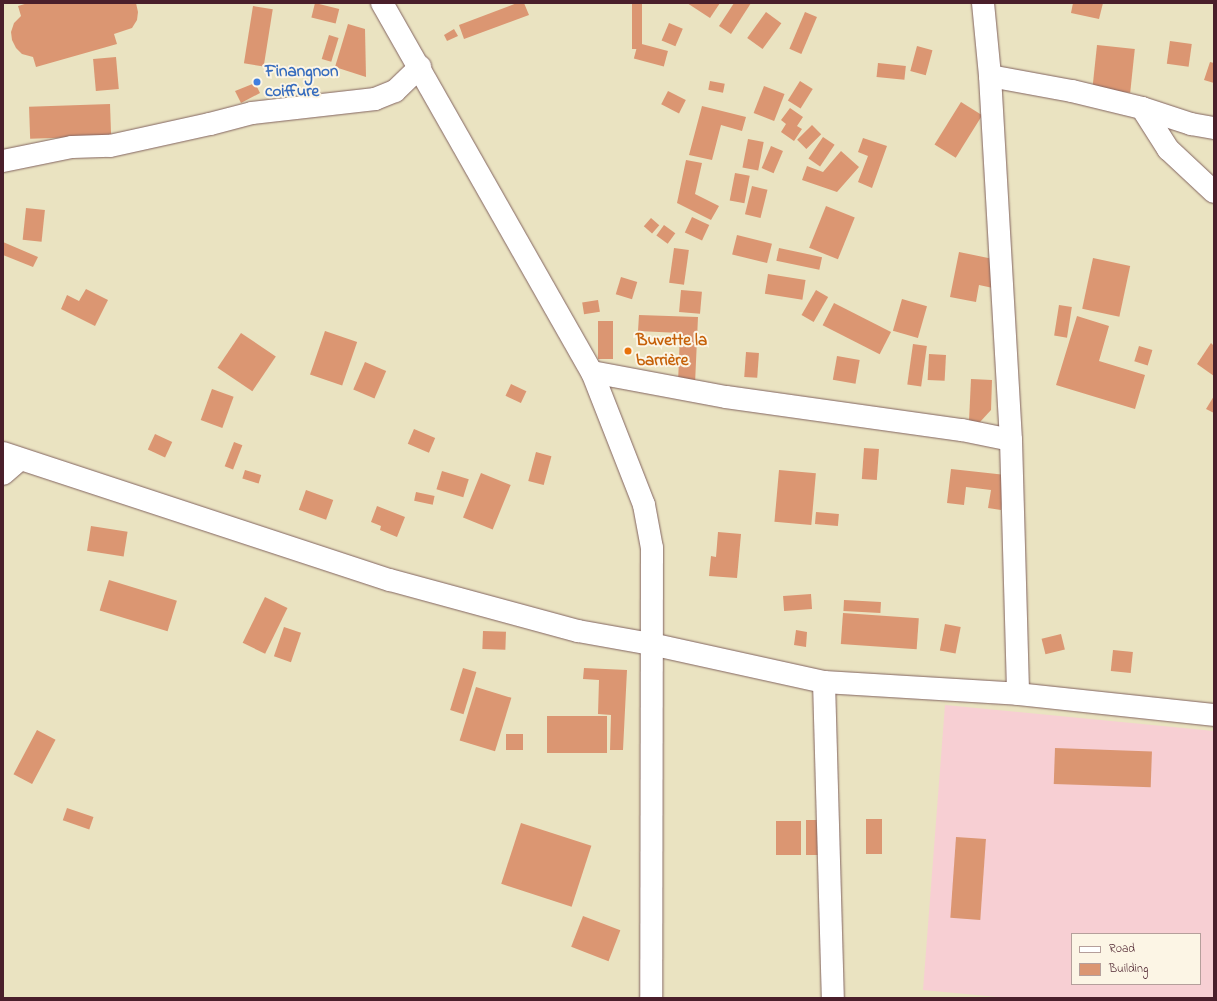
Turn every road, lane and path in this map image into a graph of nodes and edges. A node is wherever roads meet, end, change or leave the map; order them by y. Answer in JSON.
{"nodes":[{"id":1,"x":382,"y":3,"type":"edge"},
{"id":2,"x":983,"y":3,"type":"edge"},
{"id":3,"x":420,"y":67,"type":"junction"},
{"id":4,"x":990,"y":76,"type":"junction"},
{"id":5,"x":1142,"y":108,"type":"junction"},
{"id":6,"x":1214,"y":128,"type":"edge"},
{"id":7,"x":3,"y":161,"type":"edge"},
{"id":8,"x":1214,"y":192,"type":"edge"},
{"id":9,"x":592,"y":372,"type":"junction"},
{"id":10,"x":1011,"y":440,"type":"junction"},
{"id":11,"x":11,"y":457,"type":"edge"},
{"id":12,"x":3,"y":474,"type":"edge"},
{"id":13,"x":650,"y":644,"type":"junction"},
{"id":14,"x":824,"y":682,"type":"junction"},
{"id":15,"x":1018,"y":694,"type":"junction"},
{"id":16,"x":1214,"y":715,"type":"edge"},
{"id":17,"x":651,"y":998,"type":"edge"},
{"id":18,"x":833,"y":998,"type":"edge"}],
"edges":[{"from":1,"to":3,"type":"street"},
{"from":2,"to":4,"type":"street"},
{"from":3,"to":7,"type":"street"},
{"from":3,"to":9,"type":"street"},
{"from":4,"to":5,"type":"street"},
{"from":4,"to":10,"type":"street"},
{"from":5,"to":6,"type":"street"},
{"from":5,"to":8,"type":"street"},
{"from":9,"to":10,"type":"street"},
{"from":9,"to":13,"type":"street"},
{"from":10,"to":15,"type":"street"},
{"from":11,"to":12,"type":"street"},
{"from":11,"to":13,"type":"street"},
{"from":13,"to":14,"type":"street"},
{"from":13,"to":17,"type":"street"},
{"from":14,"to":15,"type":"street"},
{"from":14,"to":18,"type":"street"},
{"from":15,"to":16,"type":"street"}]}
